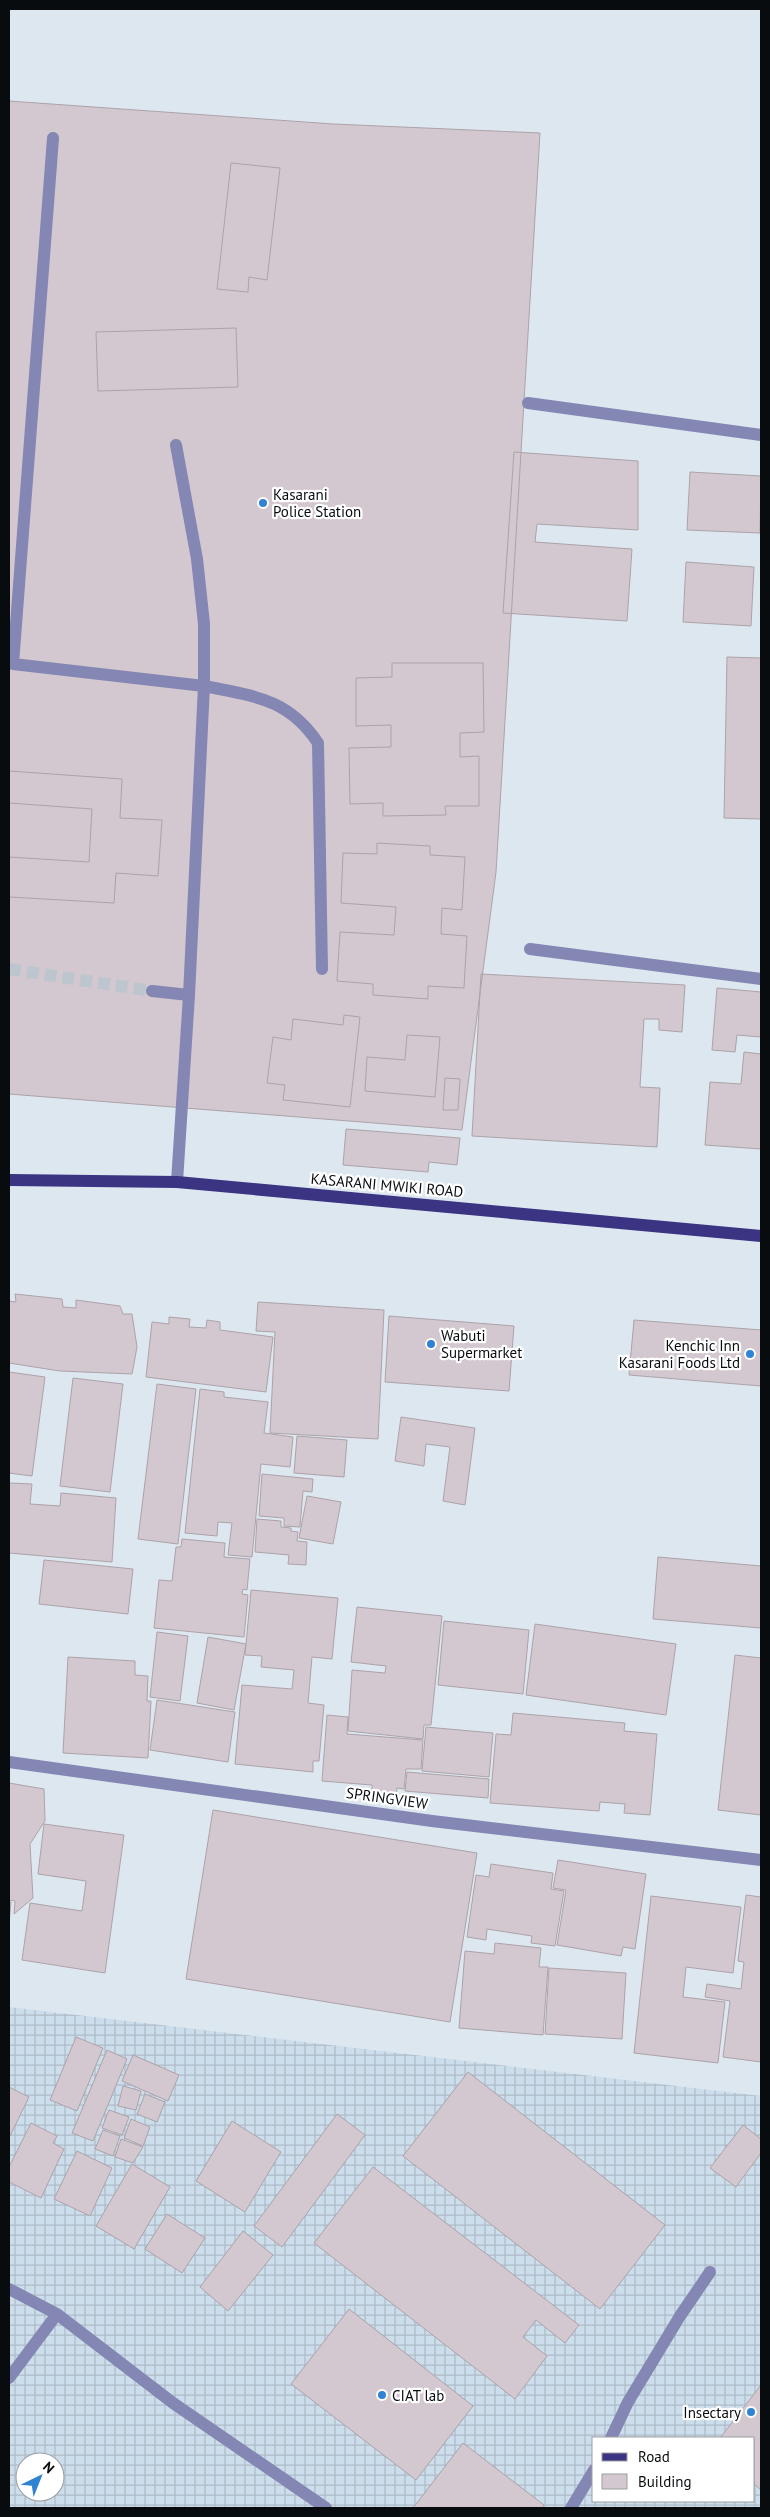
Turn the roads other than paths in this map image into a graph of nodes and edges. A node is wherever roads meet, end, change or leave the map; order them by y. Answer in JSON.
{"nodes":[{"id":1,"x":53,"y":138,"type":"dead end"},
{"id":2,"x":528,"y":403,"type":"dead end"},
{"id":3,"x":761,"y":435,"type":"edge"},
{"id":4,"x":176,"y":446,"type":"dead end"},
{"id":5,"x":11,"y":664,"type":"edge"},
{"id":6,"x":204,"y":686,"type":"junction"},
{"id":7,"x":530,"y":949,"type":"dead end"},
{"id":8,"x":322,"y":969,"type":"dead end"},
{"id":9,"x":761,"y":979,"type":"edge"},
{"id":10,"x":152,"y":991,"type":"tunnel mouth"},
{"id":11,"x":189,"y":995,"type":"junction"},
{"id":12,"x":9,"y":1180,"type":"edge"},
{"id":13,"x":177,"y":1182,"type":"junction"},
{"id":14,"x":761,"y":1236,"type":"edge"},
{"id":15,"x":9,"y":1762,"type":"edge"},
{"id":16,"x":761,"y":1860,"type":"edge"},
{"id":17,"x":710,"y":2272,"type":"dead end"},
{"id":18,"x":9,"y":2289,"type":"edge"},
{"id":19,"x":57,"y":2314,"type":"junction"},
{"id":20,"x":9,"y":2378,"type":"edge"},
{"id":21,"x":611,"y":2437,"type":"edge"},
{"id":22,"x":592,"y":2473,"type":"edge"},
{"id":23,"x":326,"y":2508,"type":"edge"},
{"id":24,"x":571,"y":2508,"type":"edge"}],
"edges":[{"from":1,"to":5,"type":"street"},
{"from":2,"to":3,"type":"street"},
{"from":4,"to":6,"type":"street"},
{"from":5,"to":6,"type":"street"},
{"from":6,"to":8,"type":"street"},
{"from":6,"to":11,"type":"street"},
{"from":7,"to":9,"type":"street"},
{"from":10,"to":11,"type":"street"},
{"from":11,"to":13,"type":"street"},
{"from":12,"to":13,"type":"main road","name":"KASARANI MWIKI ROAD"},
{"from":13,"to":14,"type":"main road","name":"KASARANI MWIKI ROAD"},
{"from":15,"to":16,"type":"street","name":"SPRINGVIEW"},
{"from":17,"to":21,"type":"street"},
{"from":18,"to":19,"type":"street"},
{"from":19,"to":20,"type":"street"},
{"from":19,"to":23,"type":"street"},
{"from":22,"to":24,"type":"street"}]}
